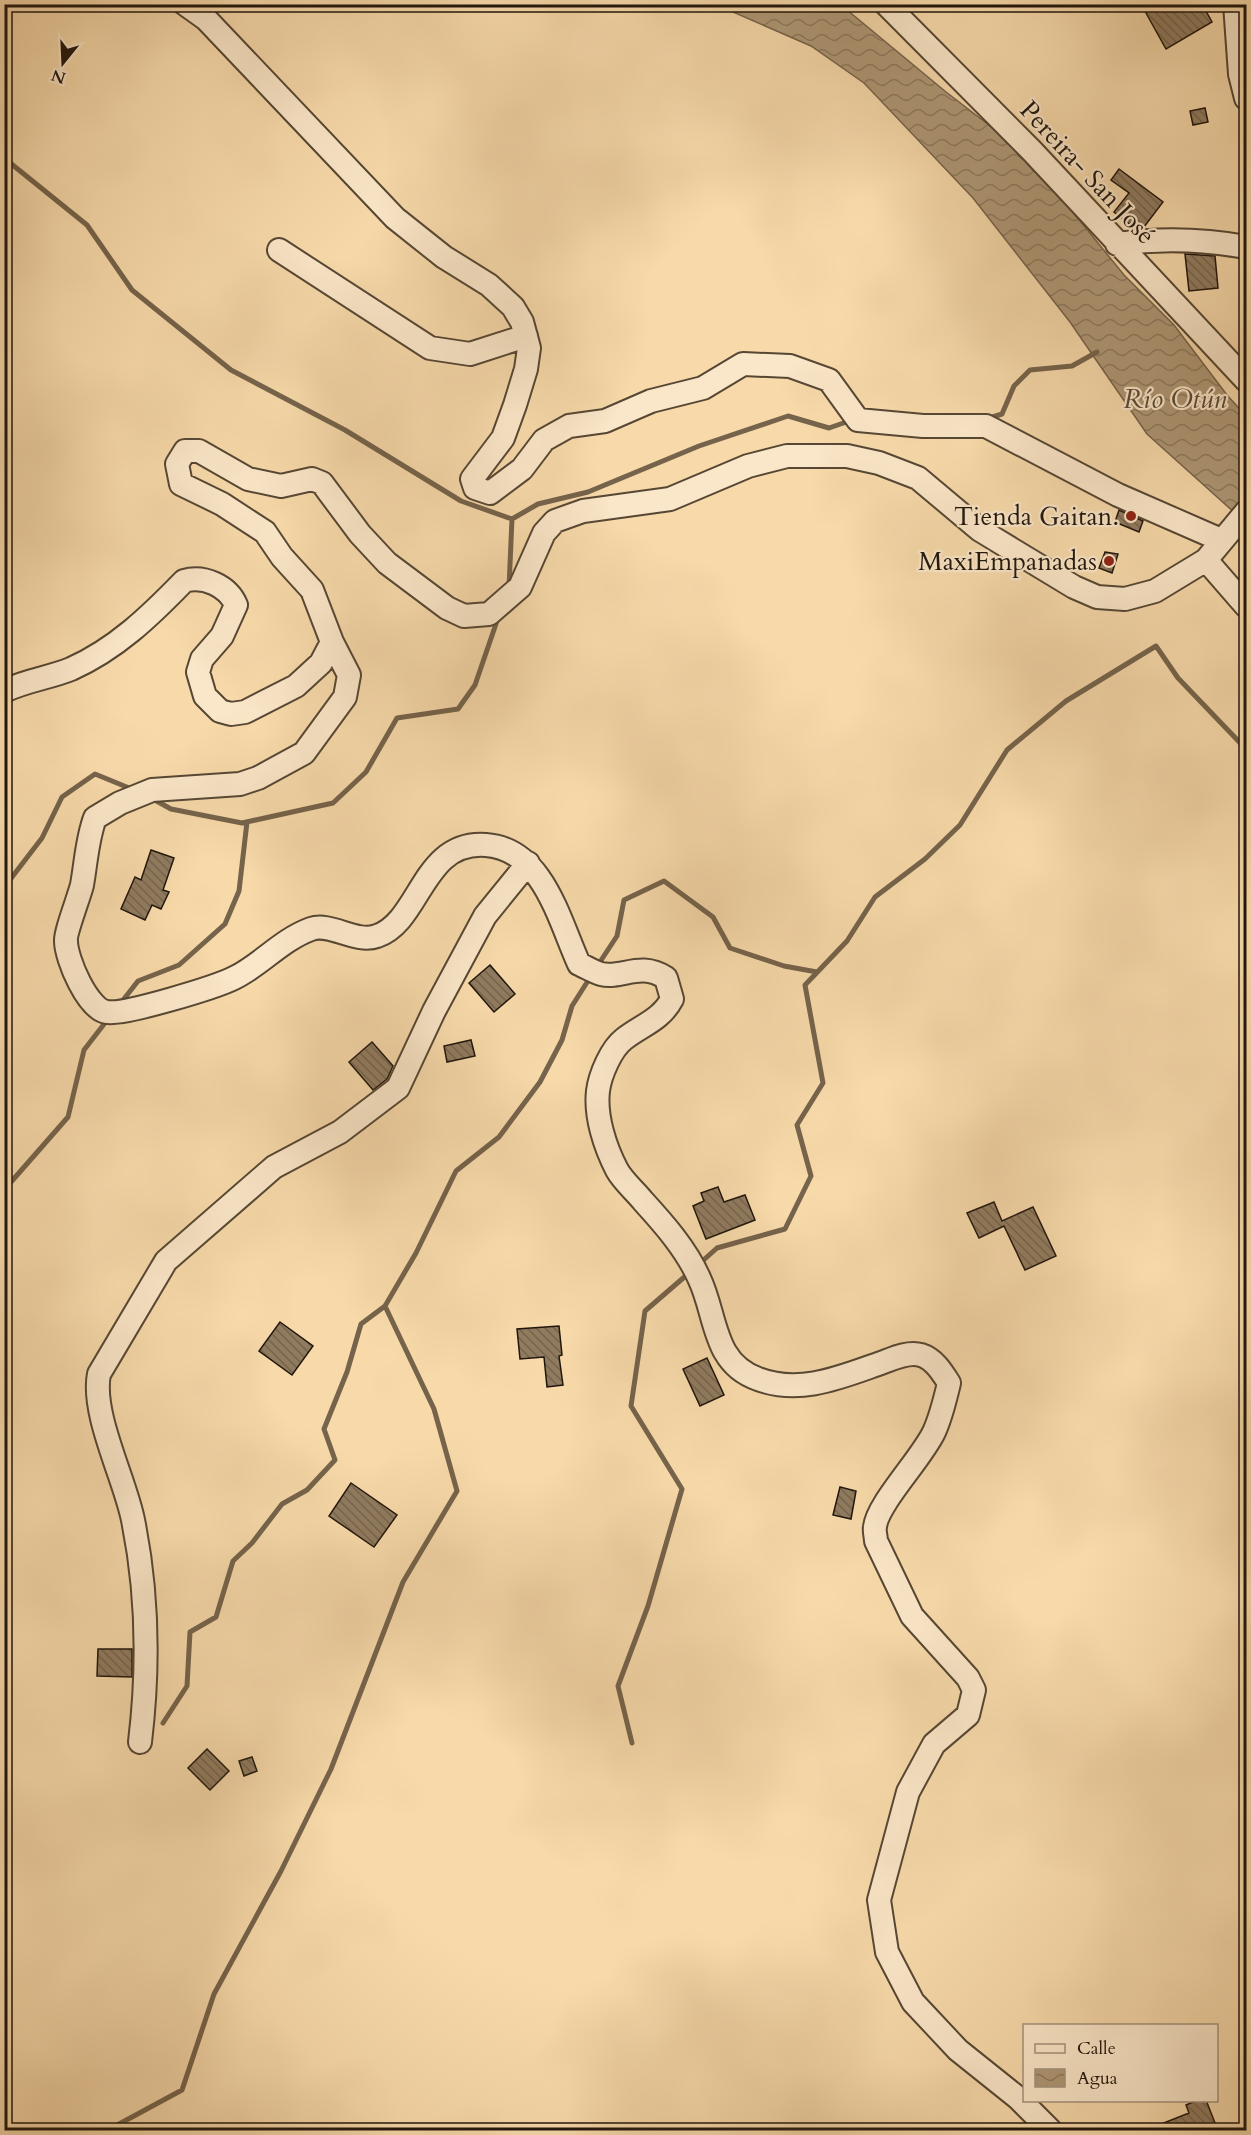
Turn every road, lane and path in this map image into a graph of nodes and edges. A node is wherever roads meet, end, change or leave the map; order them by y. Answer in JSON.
{"nodes":[{"id":1,"x":185,"y":4,"type":"edge"},
{"id":2,"x":886,"y":4,"type":"edge"},
{"id":3,"x":1235,"y":4,"type":"edge"},
{"id":4,"x":1246,"y":99,"type":"edge"},
{"id":5,"x":1117,"y":244,"type":"junction"},
{"id":6,"x":1246,"y":247,"type":"edge"},
{"id":7,"x":279,"y":250,"type":"dead end"},
{"id":8,"x":526,"y":336,"type":"junction"},
{"id":9,"x":1246,"y":380,"type":"edge"},
{"id":10,"x":1246,"y":512,"type":"edge"},
{"id":11,"x":1221,"y":540,"type":"junction"},
{"id":12,"x":1206,"y":560,"type":"junction"},
{"id":13,"x":1246,"y":606,"type":"edge"},
{"id":14,"x":332,"y":642,"type":"junction"},
{"id":15,"x":4,"y":691,"type":"edge"},
{"id":16,"x":528,"y":863,"type":"junction"},
{"id":17,"x":140,"y":1742,"type":"dead end"},
{"id":18,"x":1050,"y":2130,"type":"edge"}],
"edges":[{"from":1,"to":8,"type":"street"},
{"from":2,"to":5,"type":"street","name":"Pereira- San José"},
{"from":3,"to":4,"type":"street"},
{"from":5,"to":6,"type":"street"},
{"from":5,"to":9,"type":"street","name":"Pereira- San José"},
{"from":7,"to":8,"type":"street"},
{"from":8,"to":11,"type":"street"},
{"from":10,"to":11,"type":"street"},
{"from":11,"to":12,"type":"street"},
{"from":12,"to":13,"type":"street"},
{"from":12,"to":14,"type":"street"},
{"from":14,"to":15,"type":"street"},
{"from":14,"to":16,"type":"street"},
{"from":16,"to":17,"type":"street"},
{"from":16,"to":18,"type":"street"}]}
